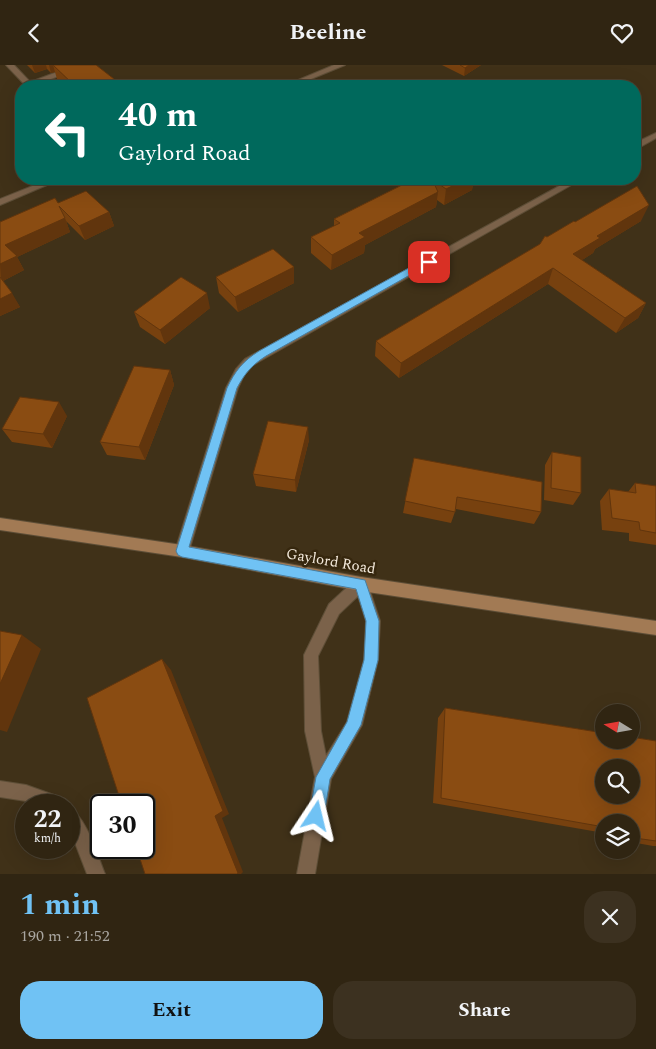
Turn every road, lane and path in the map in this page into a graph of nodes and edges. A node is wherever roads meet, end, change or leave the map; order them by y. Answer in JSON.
{"nodes":[{"id":1,"x":10,"y":65,"type":"edge"},
{"id":2,"x":341,"y":65,"type":"edge"},
{"id":3,"x":83,"y":66,"type":"edge"},
{"id":4,"x":24,"y":80,"type":"edge"},
{"id":5,"x":43,"y":80,"type":"edge"},
{"id":6,"x":303,"y":80,"type":"edge"},
{"id":7,"x":656,"y":135,"type":"edge"},
{"id":8,"x":641,"y":144,"type":"edge"},
{"id":9,"x":41,"y":185,"type":"edge"},
{"id":10,"x":567,"y":185,"type":"edge"},
{"id":11,"x":0,"y":201,"type":"edge"},
{"id":12,"x":0,"y":523,"type":"edge"},
{"id":13,"x":182,"y":551,"type":"junction"},
{"id":14,"x":361,"y":584,"type":"junction"},
{"id":15,"x":656,"y":628,"type":"edge"},
{"id":16,"x":323,"y":777,"type":"junction"},
{"id":17,"x":0,"y":789,"type":"edge"},
{"id":18,"x":29,"y":794,"type":"edge"},
{"id":19,"x":80,"y":835,"type":"edge"},
{"id":20,"x":96,"y":874,"type":"edge"},
{"id":21,"x":306,"y":874,"type":"edge"}],
"edges":[{"from":1,"to":4,"type":"street"},
{"from":2,"to":6,"type":"street"},
{"from":3,"to":5,"type":"street"},
{"from":7,"to":8,"type":"street"},
{"from":9,"to":11,"type":"street"},
{"from":10,"to":13,"type":"street"},
{"from":12,"to":13,"type":"street","name":"Gaylord Road"},
{"from":13,"to":14,"type":"street","name":"Gaylord Road"},
{"from":14,"to":15,"type":"street","name":"Gaylord Road"},
{"from":14,"to":16,"type":"street"},
{"from":14,"to":16,"type":"street"},
{"from":16,"to":21,"type":"street"},
{"from":17,"to":18,"type":"street"},
{"from":19,"to":20,"type":"street"}]}
